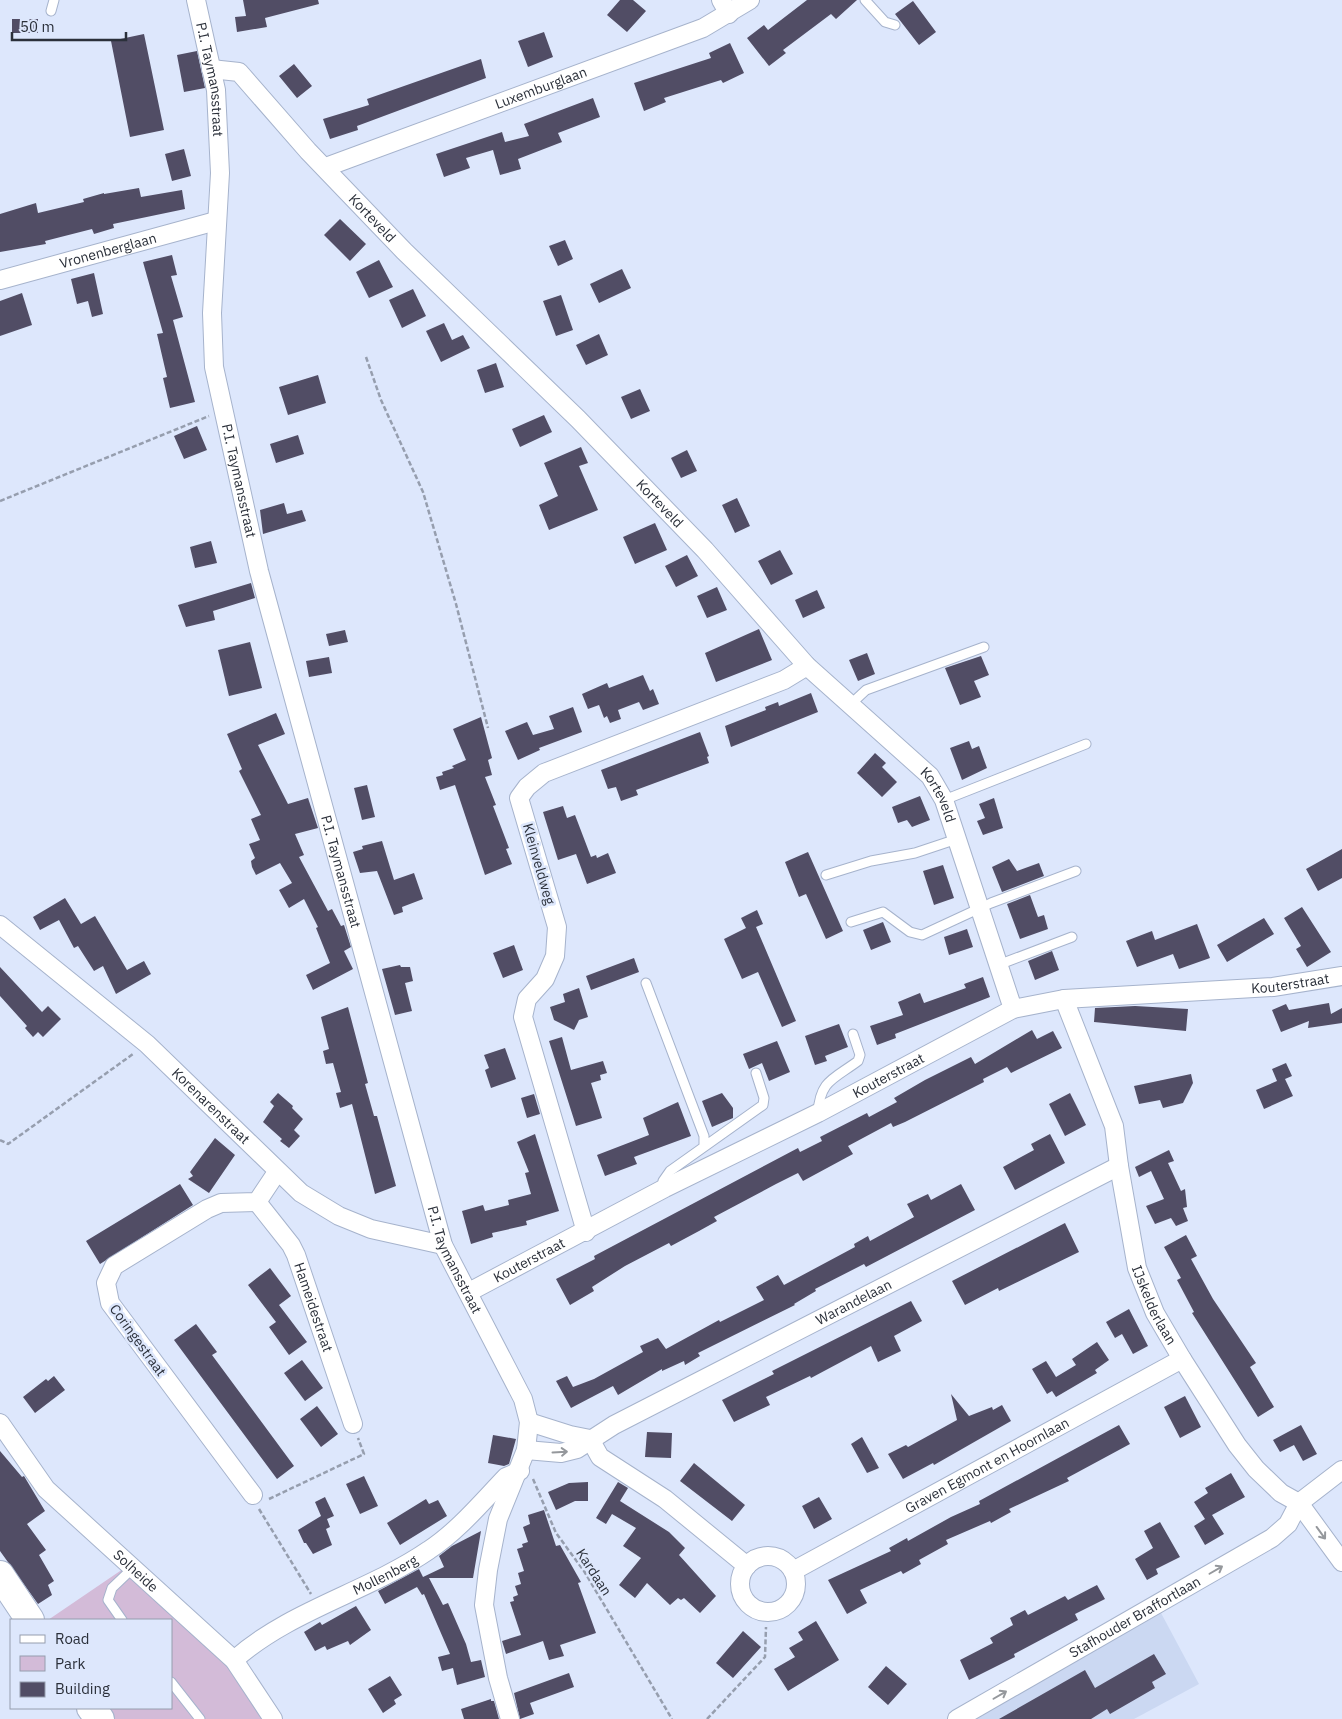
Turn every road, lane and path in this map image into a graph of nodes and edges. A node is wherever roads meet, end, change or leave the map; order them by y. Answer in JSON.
{"nodes":[{"id":1,"x":54,"y":0,"type":"edge"},
{"id":2,"x":196,"y":0,"type":"edge"},
{"id":3,"x":750,"y":0,"type":"edge"},
{"id":4,"x":865,"y":0,"type":"edge"},
{"id":5,"x":725,"y":7,"type":"edge"},
{"id":6,"x":51,"y":11,"type":"dead end"},
{"id":7,"x":895,"y":25,"type":"dead end"},
{"id":8,"x":211,"y":69,"type":"junction"},
{"id":9,"x":326,"y":167,"type":"junction"},
{"id":10,"x":216,"y":222,"type":"junction"},
{"id":11,"x":0,"y":280,"type":"edge"},
{"id":12,"x":366,"y":357,"type":"dead end"},
{"id":13,"x":222,"y":411,"type":"junction"},
{"id":14,"x":0,"y":501,"type":"edge"},
{"id":15,"x":984,"y":647,"type":"dead end"},
{"id":16,"x":807,"y":666,"type":"junction"},
{"id":17,"x":851,"y":704,"type":"junction"},
{"id":18,"x":488,"y":728,"type":"dead end"},
{"id":19,"x":1086,"y":744,"type":"dead end"},
{"id":20,"x":944,"y":800,"type":"junction"},
{"id":21,"x":957,"y":839,"type":"junction"},
{"id":22,"x":1076,"y":871,"type":"dead end"},
{"id":23,"x":826,"y":876,"type":"dead end"},
{"id":24,"x":980,"y":909,"type":"junction"},
{"id":25,"x":851,"y":922,"type":"dead end"},
{"id":26,"x":0,"y":925,"type":"edge"},
{"id":27,"x":1072,"y":938,"type":"dead end"},
{"id":28,"x":998,"y":965,"type":"junction"},
{"id":29,"x":1342,"y":976,"type":"edge"},
{"id":30,"x":646,"y":983,"type":"dead end"},
{"id":31,"x":1064,"y":999,"type":"junction"},
{"id":32,"x":1013,"y":1009,"type":"junction"},
{"id":33,"x":853,"y":1034,"type":"dead end"},
{"id":34,"x":147,"y":1044,"type":"junction"},
{"id":35,"x":756,"y":1073,"type":"dead end"},
{"id":36,"x":818,"y":1113,"type":"junction"},
{"id":37,"x":0,"y":1140,"type":"edge"},
{"id":38,"x":704,"y":1146,"type":"junction"},
{"id":39,"x":1118,"y":1166,"type":"junction"},
{"id":40,"x":277,"y":1172,"type":"junction"},
{"id":41,"x":665,"y":1188,"type":"junction"},
{"id":42,"x":257,"y":1202,"type":"junction"},
{"id":43,"x":586,"y":1232,"type":"junction"},
{"id":44,"x":443,"y":1245,"type":"junction"},
{"id":45,"x":469,"y":1292,"type":"junction"},
{"id":46,"x":1182,"y":1359,"type":"junction"},
{"id":47,"x":529,"y":1422,"type":"junction"},
{"id":48,"x":0,"y":1423,"type":"edge"},
{"id":49,"x":354,"y":1424,"type":"joint"},
{"id":50,"x":590,"y":1439,"type":"junction"},
{"id":51,"x":526,"y":1450,"type":"junction"},
{"id":52,"x":549,"y":1452,"type":"junction"},
{"id":53,"x":1342,"y":1470,"type":"edge"},
{"id":54,"x":520,"y":1471,"type":"junction"},
{"id":55,"x":255,"y":1500,"type":"junction"},
{"id":56,"x":1299,"y":1503,"type":"junction"},
{"id":57,"x":1342,"y":1562,"type":"edge"},
{"id":58,"x":747,"y":1566,"type":"junction"},
{"id":59,"x":134,"y":1567,"type":"junction"},
{"id":60,"x":793,"y":1571,"type":"junction"},
{"id":61,"x":0,"y":1575,"type":"edge"},
{"id":62,"x":319,"y":1608,"type":"junction"},
{"id":63,"x":29,"y":1619,"type":"edge"},
{"id":64,"x":121,"y":1619,"type":"edge"},
{"id":65,"x":766,"y":1627,"type":"dead end"},
{"id":66,"x":234,"y":1660,"type":"junction"},
{"id":67,"x":172,"y":1683,"type":"edge"},
{"id":68,"x":92,"y":1709,"type":"edge"},
{"id":69,"x":100,"y":1719,"type":"edge"},
{"id":70,"x":200,"y":1719,"type":"edge"},
{"id":71,"x":273,"y":1719,"type":"edge"},
{"id":72,"x":510,"y":1719,"type":"edge"},
{"id":73,"x":672,"y":1719,"type":"edge"},
{"id":74,"x":707,"y":1719,"type":"edge"},
{"id":75,"x":958,"y":1719,"type":"edge"}],
"edges":[{"from":1,"to":6,"type":"lane"},
{"from":2,"to":8,"type":"street","name":"P.I. Taymansstraat"},
{"from":3,"to":5,"type":"street","name":"Luxemburglaan"},
{"from":4,"to":7,"type":"lane"},
{"from":5,"to":9,"type":"street","name":"Luxemburglaan"},
{"from":8,"to":9,"type":"street","name":"Korteveld"},
{"from":8,"to":10,"type":"street","name":"P.I. Taymansstraat"},
{"from":9,"to":16,"type":"street","name":"Korteveld"},
{"from":10,"to":11,"type":"street","name":"Vronenberglaan"},
{"from":10,"to":13,"type":"street","name":"P.I. Taymansstraat"},
{"from":12,"to":18,"type":"path"},
{"from":13,"to":14,"type":"path"},
{"from":13,"to":44,"type":"street","name":"P.I. Taymansstraat"},
{"from":15,"to":17,"type":"lane"},
{"from":16,"to":17,"type":"street","name":"Korteveld"},
{"from":16,"to":43,"type":"street","name":"Kleinveldweg"},
{"from":17,"to":20,"type":"street","name":"Korteveld"},
{"from":19,"to":20,"type":"lane"},
{"from":20,"to":21,"type":"street","name":"Korteveld"},
{"from":21,"to":23,"type":"lane"},
{"from":21,"to":24,"type":"street","name":"Korteveld"},
{"from":22,"to":24,"type":"lane"},
{"from":24,"to":25,"type":"lane"},
{"from":24,"to":28,"type":"street","name":"Korteveld"},
{"from":26,"to":34,"type":"street","name":"Korenarenstraat"},
{"from":27,"to":28,"type":"lane"},
{"from":28,"to":32,"type":"street","name":"Korteveld"},
{"from":29,"to":31,"type":"street","name":"Kouterstraat"},
{"from":30,"to":38,"type":"lane"},
{"from":31,"to":32,"type":"street","name":"Kouterstraat"},
{"from":31,"to":39,"type":"street","name":"IJskelderlaan"},
{"from":32,"to":36,"type":"street","name":"Kouterstraat"},
{"from":33,"to":36,"type":"lane"},
{"from":34,"to":37,"type":"path"},
{"from":34,"to":40,"type":"street","name":"Korenarenstraat"},
{"from":35,"to":38,"type":"lane"},
{"from":36,"to":41,"type":"street","name":"Kouterstraat"},
{"from":38,"to":41,"type":"lane"},
{"from":39,"to":46,"type":"street","name":"IJskelderlaan"},
{"from":39,"to":50,"type":"street","name":"Warandelaan"},
{"from":40,"to":42,"type":"street"},
{"from":40,"to":44,"type":"street","name":"Korenarenstraat"},
{"from":41,"to":43,"type":"street","name":"Kouterstraat"},
{"from":42,"to":49,"type":"street","name":"Hameidestraat"},
{"from":42,"to":55,"type":"street","name":"Coringestraat"},
{"from":43,"to":45,"type":"street","name":"Kouterstraat"},
{"from":44,"to":45,"type":"street","name":"P.I. Taymansstraat"},
{"from":45,"to":47,"type":"street","name":"P.I. Taymansstraat"},
{"from":46,"to":56,"type":"street","name":"IJskelderlaan"},
{"from":46,"to":60,"type":"street","name":"Graven Egmont en Hoornlaan"},
{"from":47,"to":50,"type":"street"},
{"from":47,"to":51,"type":"street","name":"P.I. Taymansstraat"},
{"from":48,"to":59,"type":"street","name":"Solheide"},
{"from":49,"to":55,"type":"path"},
{"from":52,"to":50,"type":"street","name":"Warandelaan","one_way":true},
{"from":50,"to":58,"type":"street"},
{"from":51,"to":52,"type":"street","name":"Warandelaan"},
{"from":51,"to":54,"type":"street","name":"P.I. Taymansstraat"},
{"from":52,"to":73,"type":"path","name":"Kardaan"},
{"from":53,"to":56,"type":"street"},
{"from":54,"to":62,"type":"street","name":"Mollenberg"},
{"from":54,"to":72,"type":"street","name":"P.I. Taymansstraat"},
{"from":55,"to":62,"type":"path"},
{"from":56,"to":57,"type":"street","name":"IJskelderlaan","one_way":true},
{"from":75,"to":56,"type":"street","name":"Stafhouder Braffortlaan","one_way":true},
{"from":58,"to":60,"type":"street"},
{"from":58,"to":60,"type":"street"},
{"from":59,"to":64,"type":"lane"},
{"from":59,"to":66,"type":"street","name":"Solheide"},
{"from":61,"to":63,"type":"main road"},
{"from":62,"to":66,"type":"street","name":"Mollenberg"},
{"from":65,"to":74,"type":"path"},
{"from":66,"to":71,"type":"street","name":"Solheide"},
{"from":67,"to":70,"type":"lane"},
{"from":68,"to":69,"type":"main road"}]}
